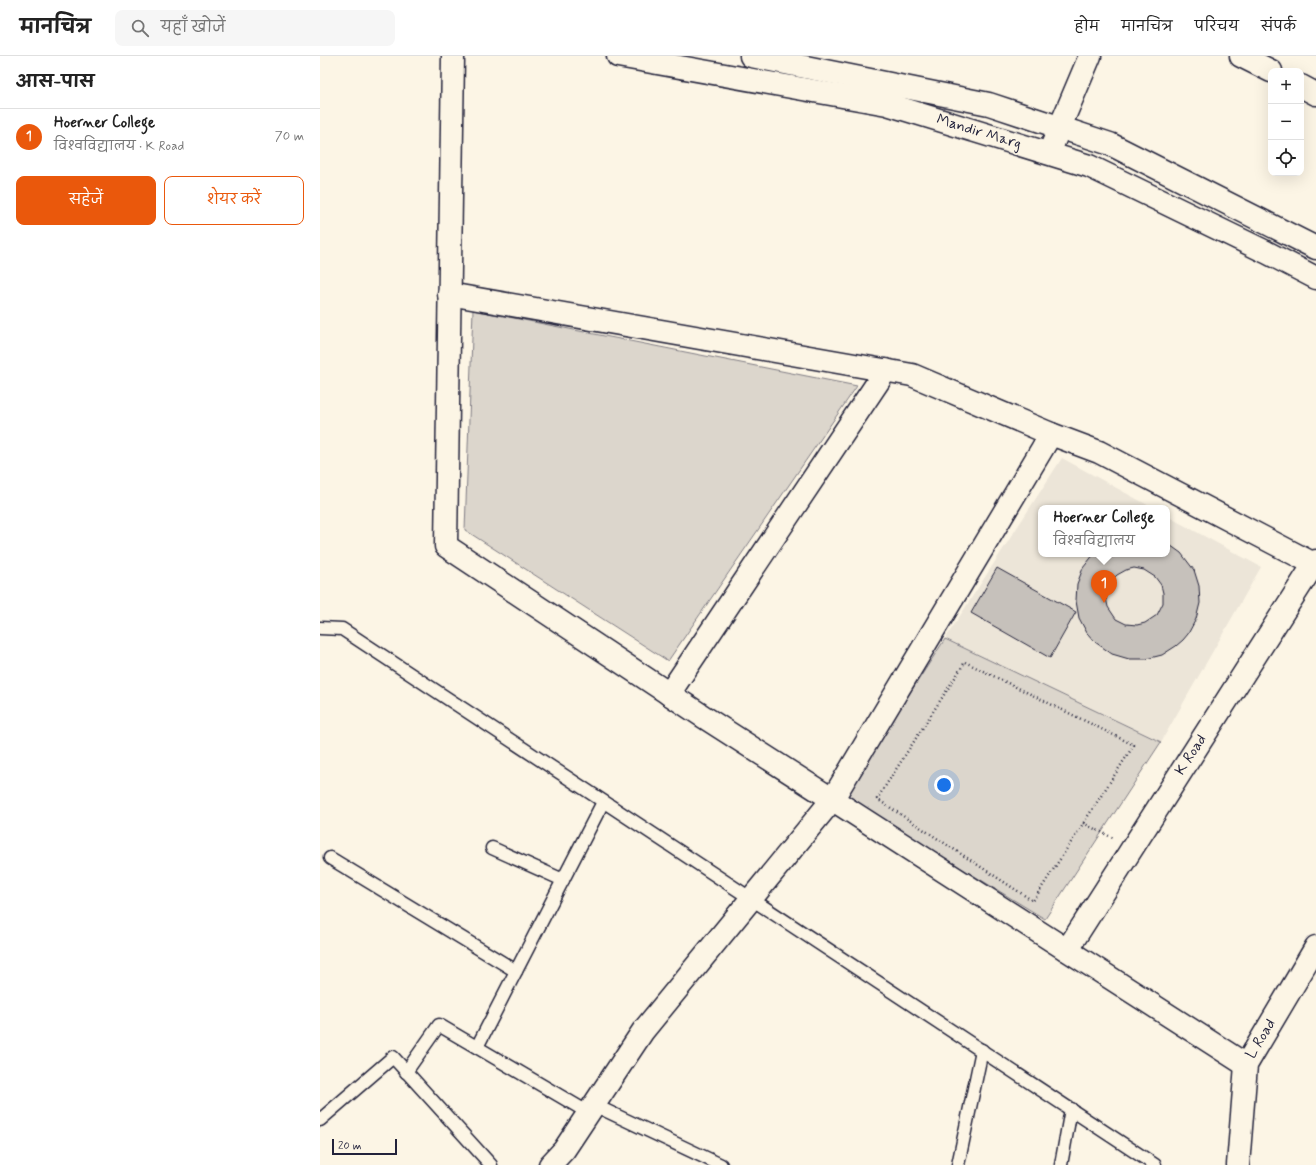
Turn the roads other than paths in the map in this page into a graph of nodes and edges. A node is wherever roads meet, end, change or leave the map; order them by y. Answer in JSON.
{"nodes":[{"id":1,"x":453,"y":56,"type":"edge"},
{"id":2,"x":618,"y":56,"type":"edge"},
{"id":3,"x":751,"y":56,"type":"edge"},
{"id":4,"x":1090,"y":56,"type":"edge"},
{"id":5,"x":1241,"y":56,"type":"edge"},
{"id":6,"x":652,"y":59,"type":"edge"},
{"id":7,"x":1268,"y":70,"type":"edge"},
{"id":8,"x":1304,"y":88,"type":"edge"},
{"id":9,"x":1316,"y":94,"type":"edge"},
{"id":10,"x":1060,"y":128,"type":"junction"},
{"id":11,"x":1049,"y":153,"type":"junction"},
{"id":12,"x":1316,"y":248,"type":"edge"},
{"id":13,"x":1316,"y":278,"type":"edge"},
{"id":14,"x":449,"y":294,"type":"junction"},
{"id":15,"x":886,"y":370,"type":"junction"},
{"id":16,"x":1051,"y":434,"type":"junction"},
{"id":17,"x":1315,"y":562,"type":"edge"},
{"id":18,"x":320,"y":628,"type":"edge"},
{"id":19,"x":669,"y":694,"type":"junction"},
{"id":20,"x":832,"y":800,"type":"junction"},
{"id":21,"x":603,"y":802,"type":"junction"},
{"id":22,"x":492,"y":848,"type":"dead end"},
{"id":23,"x":330,"y":858,"type":"dead end"},
{"id":24,"x":563,"y":880,"type":"junction"},
{"id":25,"x":750,"y":900,"type":"junction"},
{"id":26,"x":1316,"y":947,"type":"edge"},
{"id":27,"x":1067,"y":950,"type":"junction"},
{"id":28,"x":516,"y":971,"type":"junction"},
{"id":29,"x":477,"y":1047,"type":"junction"},
{"id":30,"x":982,"y":1050,"type":"junction"},
{"id":31,"x":1246,"y":1065,"type":"junction"},
{"id":32,"x":406,"y":1072,"type":"junction"},
{"id":33,"x":591,"y":1109,"type":"junction"},
{"id":34,"x":1071,"y":1109,"type":"junction"},
{"id":35,"x":320,"y":1120,"type":"edge"},
{"id":36,"x":491,"y":1165,"type":"edge"},
{"id":37,"x":550,"y":1165,"type":"edge"},
{"id":38,"x":721,"y":1165,"type":"edge"},
{"id":39,"x":958,"y":1165,"type":"edge"},
{"id":40,"x":1061,"y":1165,"type":"edge"},
{"id":41,"x":1154,"y":1165,"type":"edge"},
{"id":42,"x":1238,"y":1165,"type":"edge"}],
"edges":[{"from":1,"to":14,"type":"street"},
{"from":2,"to":6,"type":"street","name":"Mandir Marg"},
{"from":3,"to":10,"type":"street"},
{"from":4,"to":10,"type":"street"},
{"from":5,"to":7,"type":"street"},
{"from":6,"to":11,"type":"street","name":"Mandir Marg"},
{"from":8,"to":9,"type":"street"},
{"from":10,"to":11,"type":"street"},
{"from":10,"to":12,"type":"street"},
{"from":11,"to":13,"type":"street","name":"Mandir Marg"},
{"from":14,"to":15,"type":"street"},
{"from":14,"to":19,"type":"street"},
{"from":15,"to":16,"type":"street"},
{"from":15,"to":19,"type":"street"},
{"from":16,"to":17,"type":"street"},
{"from":16,"to":20,"type":"street"},
{"from":17,"to":27,"type":"street","name":"K Road"},
{"from":18,"to":21,"type":"lane"},
{"from":19,"to":20,"type":"street"},
{"from":20,"to":25,"type":"street"},
{"from":20,"to":27,"type":"street"},
{"from":21,"to":24,"type":"lane"},
{"from":21,"to":25,"type":"lane"},
{"from":22,"to":24,"type":"lane"},
{"from":23,"to":28,"type":"lane"},
{"from":24,"to":28,"type":"lane"},
{"from":25,"to":30,"type":"lane"},
{"from":25,"to":33,"type":"street"},
{"from":26,"to":31,"type":"street","name":"L Road"},
{"from":27,"to":31,"type":"street"},
{"from":28,"to":29,"type":"lane"},
{"from":29,"to":32,"type":"lane"},
{"from":29,"to":33,"type":"lane"},
{"from":30,"to":34,"type":"lane"},
{"from":30,"to":39,"type":"lane"},
{"from":31,"to":42,"type":"street","name":"L Road"},
{"from":32,"to":35,"type":"lane"},
{"from":32,"to":36,"type":"lane"},
{"from":33,"to":37,"type":"street"},
{"from":33,"to":38,"type":"lane"},
{"from":34,"to":40,"type":"lane"},
{"from":34,"to":41,"type":"lane"}]}
